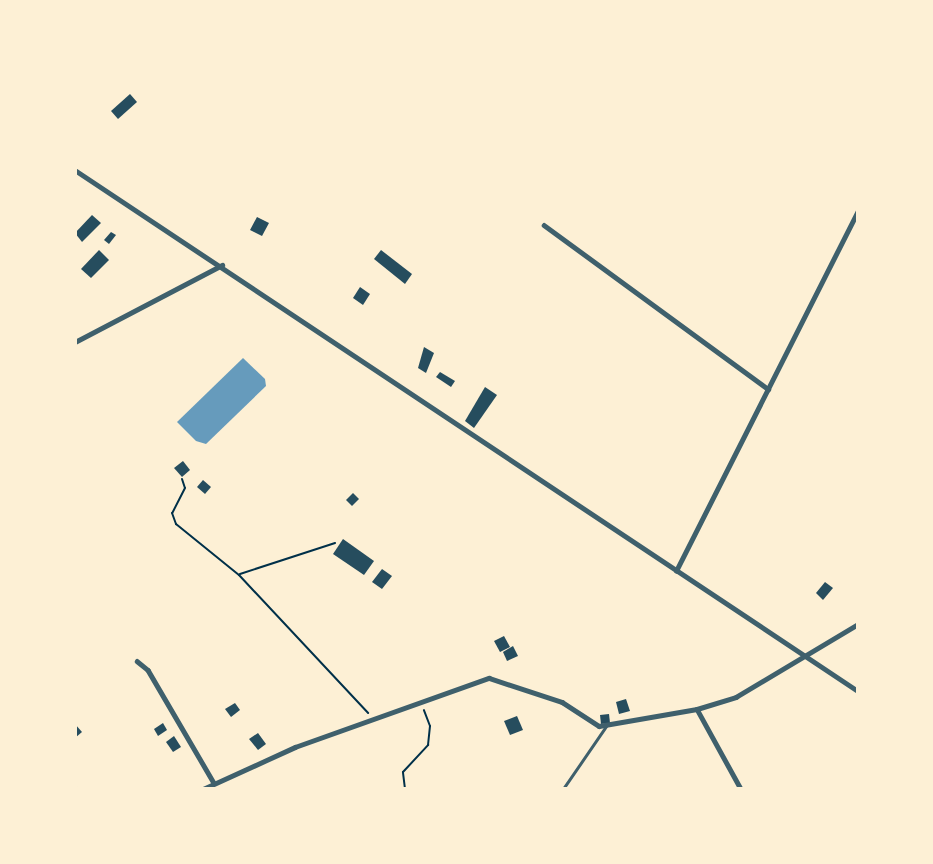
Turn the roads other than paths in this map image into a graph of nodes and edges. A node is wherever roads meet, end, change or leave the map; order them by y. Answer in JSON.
{"nodes":[{"id":1,"x":75,"y":170,"type":"edge"},
{"id":2,"x":858,"y":210,"type":"edge"},
{"id":3,"x":544,"y":225,"type":"dead end"},
{"id":4,"x":223,"y":265,"type":"junction"},
{"id":5,"x":75,"y":342,"type":"edge"},
{"id":6,"x":768,"y":389,"type":"junction"},
{"id":7,"x":676,"y":571,"type":"junction"},
{"id":8,"x":858,"y":624,"type":"edge"},
{"id":9,"x":803,"y":654,"type":"junction"},
{"id":10,"x":137,"y":661,"type":"dead end"},
{"id":11,"x":858,"y":691,"type":"edge"},
{"id":12,"x":697,"y":709,"type":"junction"},
{"id":13,"x":607,"y":725,"type":"junction"},
{"id":14,"x":214,"y":783,"type":"junction"},
{"id":15,"x":204,"y":789,"type":"edge"},
{"id":16,"x":563,"y":789,"type":"edge"},
{"id":17,"x":741,"y":789,"type":"edge"}],
"edges":[{"from":1,"to":4,"type":"street"},
{"from":2,"to":6,"type":"street"},
{"from":3,"to":6,"type":"street"},
{"from":4,"to":5,"type":"street"},
{"from":4,"to":7,"type":"street"},
{"from":6,"to":7,"type":"street"},
{"from":7,"to":9,"type":"street"},
{"from":8,"to":9,"type":"street"},
{"from":9,"to":11,"type":"street"},
{"from":9,"to":12,"type":"street"},
{"from":10,"to":14,"type":"street"},
{"from":12,"to":13,"type":"street"},
{"from":12,"to":17,"type":"street"},
{"from":13,"to":14,"type":"street"},
{"from":13,"to":16,"type":"lane"},
{"from":14,"to":15,"type":"street"}]}
